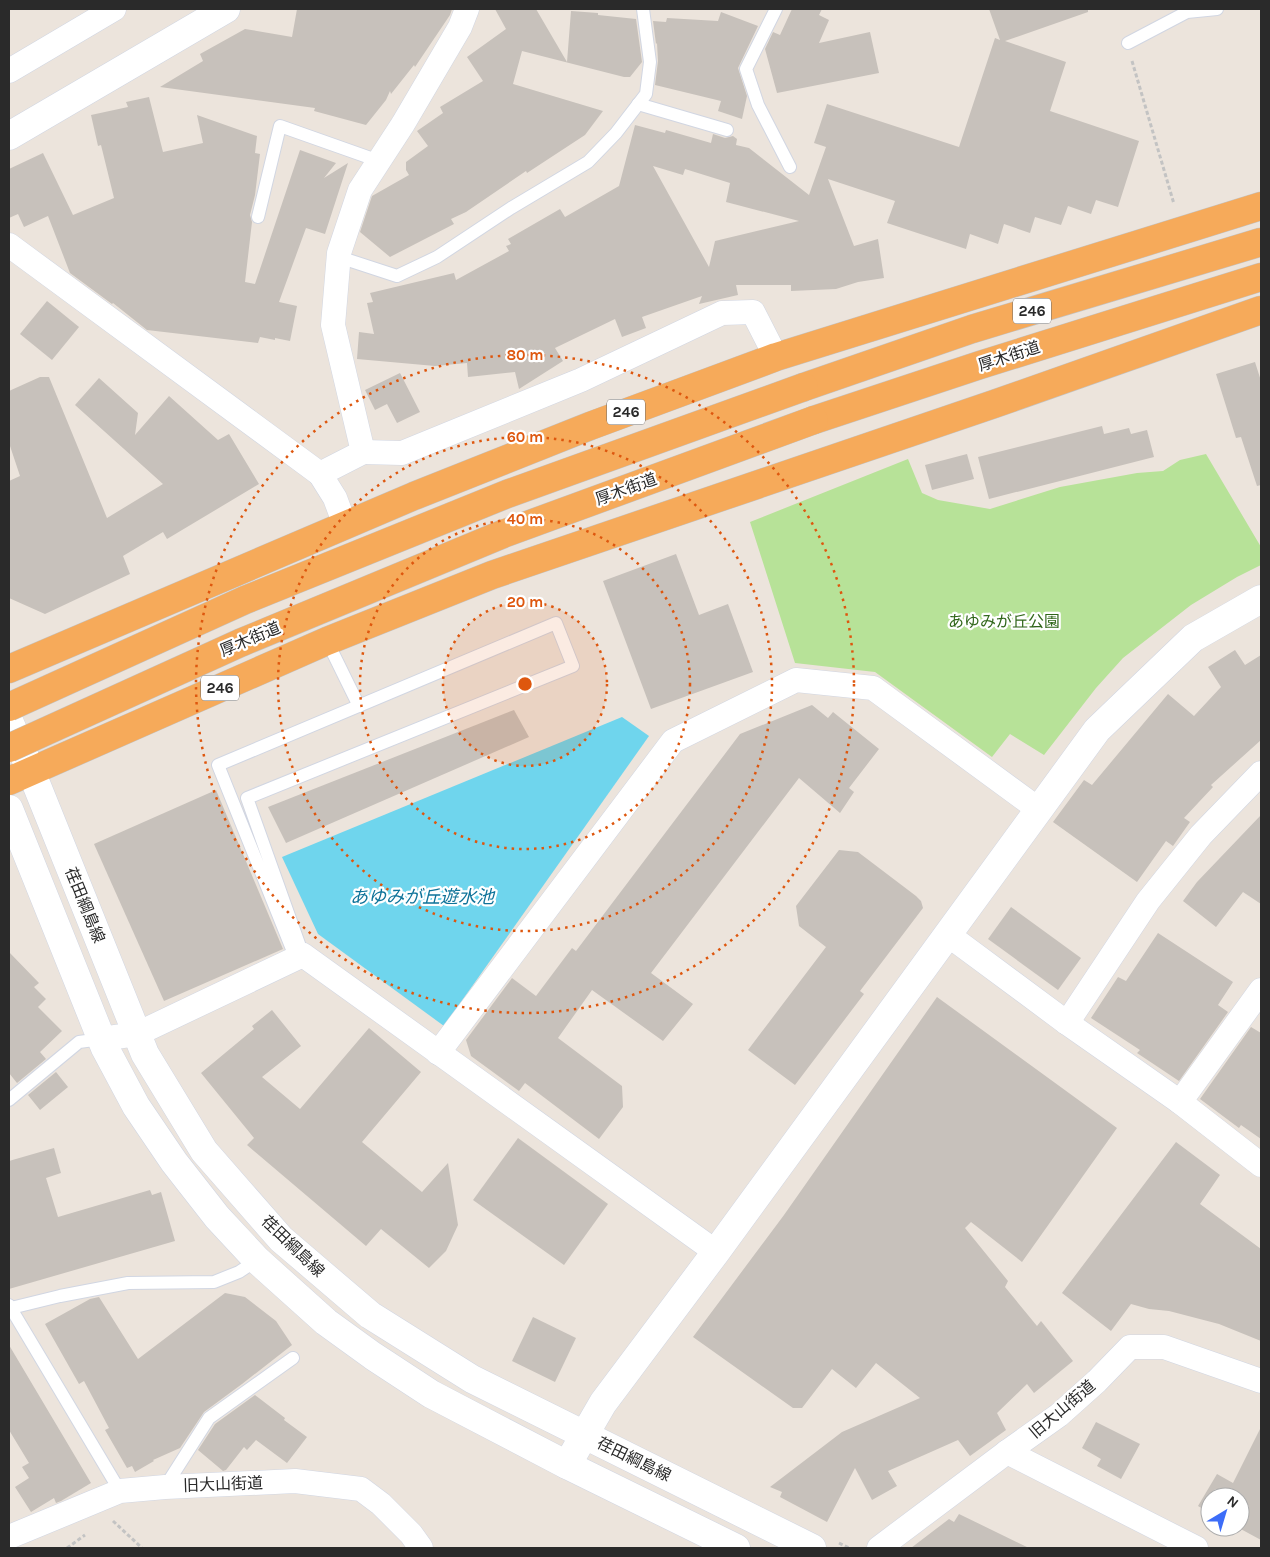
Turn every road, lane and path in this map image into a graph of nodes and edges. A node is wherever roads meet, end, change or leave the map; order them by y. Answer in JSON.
{"nodes":[{"id":1,"x":114,"y":9,"type":"edge"},
{"id":2,"x":226,"y":9,"type":"edge"},
{"id":3,"x":466,"y":9,"type":"edge"},
{"id":4,"x":643,"y":9,"type":"edge"},
{"id":5,"x":776,"y":9,"type":"edge"},
{"id":6,"x":1217,"y":9,"type":"edge"},
{"id":7,"x":1128,"y":43,"type":"dead end"},
{"id":8,"x":1131,"y":58,"type":"dead end"},
{"id":9,"x":9,"y":71,"type":"edge"},
{"id":10,"x":638,"y":104,"type":"junction"},
{"id":11,"x":727,"y":130,"type":"dead end"},
{"id":12,"x":9,"y":136,"type":"edge"},
{"id":13,"x":379,"y":161,"type":"junction"},
{"id":14,"x":790,"y":167,"type":"dead end"},
{"id":15,"x":1171,"y":196,"type":"dead end"},
{"id":16,"x":1261,"y":206,"type":"edge"},
{"id":17,"x":258,"y":217,"type":"dead end"},
{"id":18,"x":1261,"y":242,"type":"edge"},
{"id":19,"x":9,"y":244,"type":"edge"},
{"id":20,"x":339,"y":257,"type":"junction"},
{"id":21,"x":1261,"y":277,"type":"edge"},
{"id":22,"x":1261,"y":310,"type":"edge"},
{"id":23,"x":776,"y":358,"type":"junction"},
{"id":24,"x":363,"y":452,"type":"junction"},
{"id":25,"x":320,"y":474,"type":"junction"},
{"id":26,"x":345,"y":525,"type":"junction"},
{"id":27,"x":1261,"y":599,"type":"edge"},
{"id":28,"x":327,"y":641,"type":"junction"},
{"id":29,"x":9,"y":669,"type":"edge"},
{"id":30,"x":359,"y":706,"type":"junction"},
{"id":31,"x":9,"y":708,"type":"edge"},
{"id":32,"x":9,"y":721,"type":"edge"},
{"id":33,"x":9,"y":748,"type":"edge"},
{"id":34,"x":1261,"y":773,"type":"edge"},
{"id":35,"x":20,"y":776,"type":"edge"},
{"id":36,"x":9,"y":809,"type":"edge"},
{"id":37,"x":1038,"y":809,"type":"junction"},
{"id":38,"x":947,"y":934,"type":"junction"},
{"id":39,"x":300,"y":957,"type":"junction"},
{"id":40,"x":1261,"y":990,"type":"edge"},
{"id":41,"x":1067,"y":1023,"type":"junction"},
{"id":42,"x":137,"y":1034,"type":"junction"},
{"id":43,"x":101,"y":1039,"type":"junction"},
{"id":44,"x":438,"y":1053,"type":"junction"},
{"id":45,"x":9,"y":1100,"type":"edge"},
{"id":46,"x":1180,"y":1102,"type":"junction"},
{"id":47,"x":1261,"y":1165,"type":"edge"},
{"id":48,"x":282,"y":1239,"type":"junction"},
{"id":49,"x":716,"y":1252,"type":"junction"},
{"id":50,"x":257,"y":1260,"type":"junction"},
{"id":51,"x":10,"y":1307,"type":"edge"},
{"id":52,"x":293,"y":1358,"type":"dead end"},
{"id":53,"x":1261,"y":1381,"type":"edge"},
{"id":54,"x":584,"y":1434,"type":"junction"},
{"id":55,"x":1007,"y":1452,"type":"junction"},
{"id":56,"x":567,"y":1465,"type":"junction"},
{"id":57,"x":165,"y":1487,"type":"junction"},
{"id":58,"x":120,"y":1490,"type":"junction"},
{"id":59,"x":110,"y":1519,"type":"dead end"},
{"id":60,"x":9,"y":1537,"type":"edge"},
{"id":61,"x":822,"y":1544,"type":"edge"},
{"id":62,"x":142,"y":1548,"type":"edge"},
{"id":63,"x":421,"y":1548,"type":"edge"},
{"id":64,"x":736,"y":1548,"type":"edge"},
{"id":65,"x":850,"y":1548,"type":"edge"},
{"id":66,"x":879,"y":1548,"type":"edge"},
{"id":67,"x":1196,"y":1548,"type":"edge"}],
"edges":[{"from":1,"to":9,"type":"street"},
{"from":2,"to":12,"type":"main road"},
{"from":3,"to":13,"type":"street"},
{"from":4,"to":10,"type":"lane"},
{"from":5,"to":14,"type":"lane"},
{"from":6,"to":7,"type":"lane"},
{"from":8,"to":15,"type":"path"},
{"from":10,"to":11,"type":"lane"},
{"from":10,"to":20,"type":"lane"},
{"from":13,"to":17,"type":"lane"},
{"from":13,"to":20,"type":"street"},
{"from":16,"to":23,"type":"highway","number":"246"},
{"from":18,"to":31,"type":"highway","number":"246","bridge":true},
{"from":19,"to":25,"type":"street"},
{"from":20,"to":24,"type":"street"},
{"from":21,"to":33,"type":"highway","name":"厚木街道","number":"246","bridge":true},
{"from":22,"to":28,"type":"highway","number":"246"},
{"from":23,"to":24,"type":"street"},
{"from":23,"to":26,"type":"highway","number":"246"},
{"from":24,"to":25,"type":"street"},
{"from":25,"to":26,"type":"street"},
{"from":26,"to":29,"type":"highway","number":"246"},
{"from":27,"to":37,"type":"main road"},
{"from":28,"to":30,"type":"lane"},
{"from":28,"to":35,"type":"highway","number":"246"},
{"from":30,"to":39,"type":"lane"},
{"from":30,"to":39,"type":"lane"},
{"from":32,"to":35,"type":"main road","name":"荏田綱島線"},
{"from":34,"to":41,"type":"street"},
{"from":35,"to":42,"type":"main road","name":"荏田綱島線"},
{"from":36,"to":43,"type":"main road","name":"荏田綱島線"},
{"from":37,"to":38,"type":"main road"},
{"from":37,"to":44,"type":"street"},
{"from":38,"to":41,"type":"street"},
{"from":38,"to":49,"type":"main road"},
{"from":39,"to":42,"type":"street"},
{"from":39,"to":44,"type":"street"},
{"from":40,"to":46,"type":"street"},
{"from":41,"to":46,"type":"street"},
{"from":42,"to":43,"type":"street"},
{"from":42,"to":48,"type":"main road","name":"荏田綱島線"},
{"from":43,"to":45,"type":"lane"},
{"from":43,"to":50,"type":"main road","name":"荏田綱島線"},
{"from":44,"to":49,"type":"street"},
{"from":46,"to":47,"type":"street"},
{"from":48,"to":50,"type":"street"},
{"from":48,"to":54,"type":"main road","name":"荏田綱島線"},
{"from":49,"to":54,"type":"main road"},
{"from":50,"to":51,"type":"lane"},
{"from":50,"to":56,"type":"main road","name":"荏田綱島線"},
{"from":51,"to":58,"type":"lane"},
{"from":52,"to":57,"type":"lane"},
{"from":53,"to":55,"type":"street","name":"旧大山街道"},
{"from":54,"to":56,"type":"main road"},
{"from":54,"to":61,"type":"main road","name":"荏田綱島線"},
{"from":55,"to":66,"type":"street","name":"旧大山街道"},
{"from":55,"to":67,"type":"street"},
{"from":56,"to":64,"type":"main road","name":"荏田綱島線"},
{"from":57,"to":58,"type":"street","name":"旧大山街道"},
{"from":57,"to":63,"type":"street","name":"旧大山街道"},
{"from":58,"to":60,"type":"street","name":"旧大山街道"},
{"from":59,"to":62,"type":"path"},
{"from":61,"to":65,"type":"path"}]}
